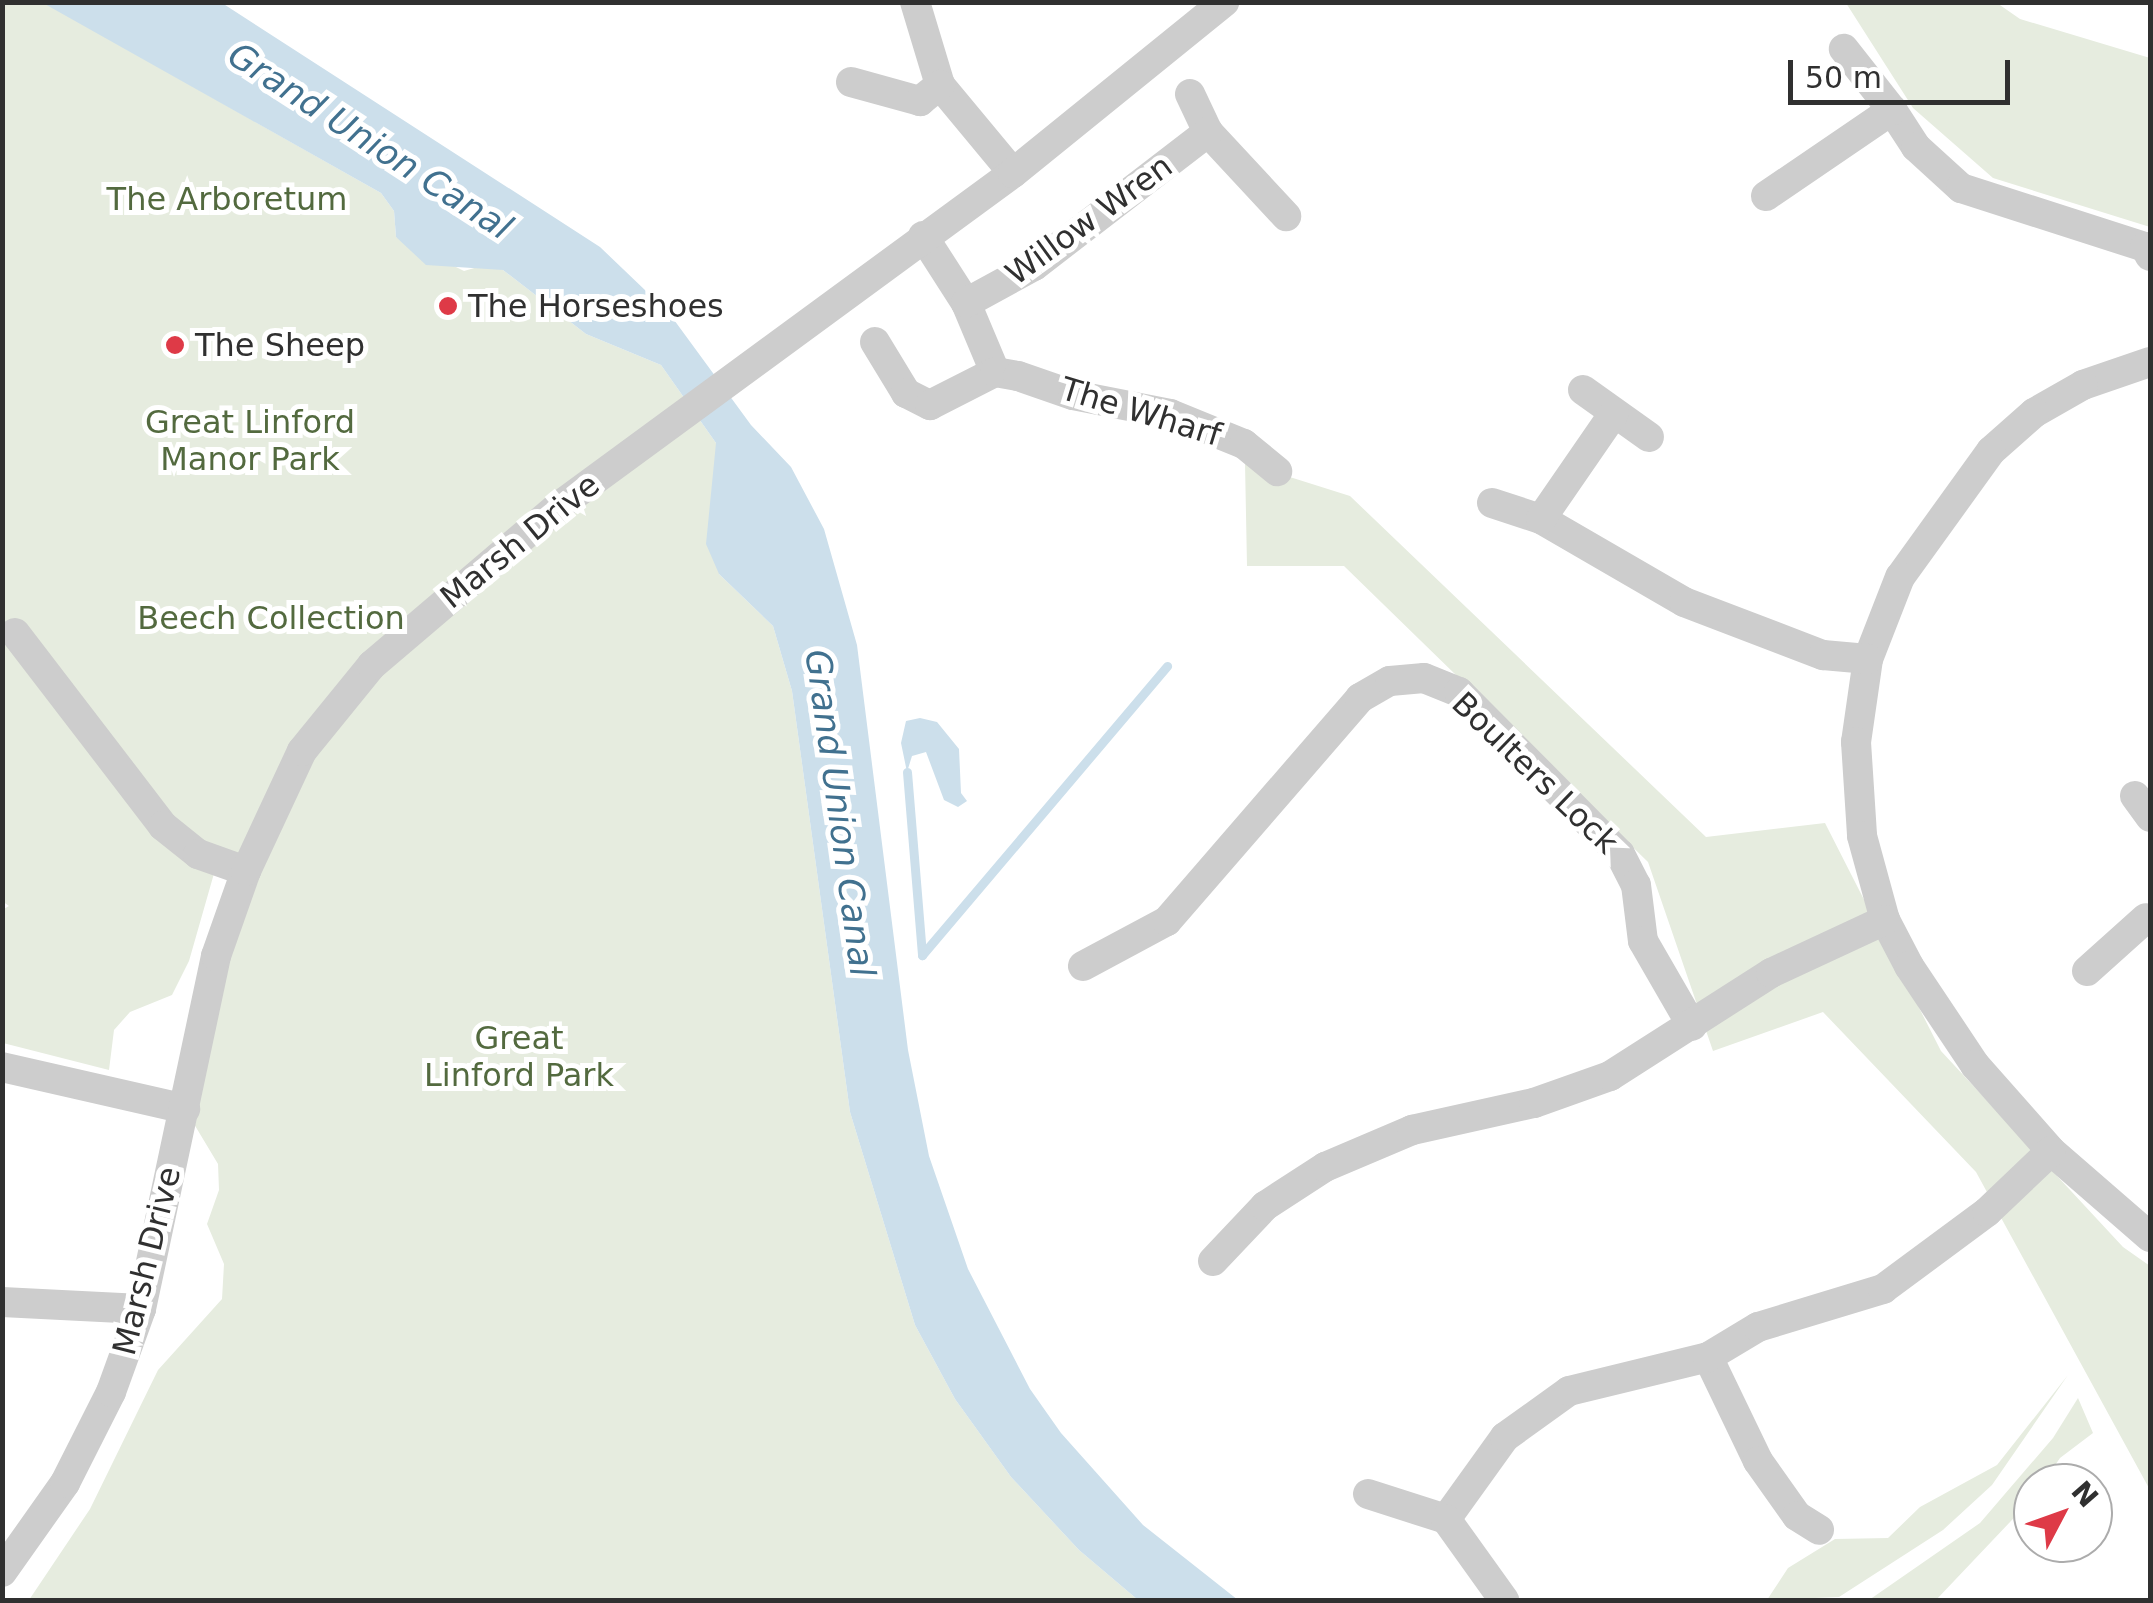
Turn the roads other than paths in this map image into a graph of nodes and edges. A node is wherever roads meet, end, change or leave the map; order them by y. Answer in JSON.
{"nodes":[{"id":1,"x":915,"y":2,"type":"edge"},
{"id":2,"x":1224,"y":2,"type":"edge"},
{"id":3,"x":1844,"y":49,"type":"dead end"},
{"id":4,"x":851,"y":82,"type":"dead end"},
{"id":5,"x":940,"y":85,"type":"junction"},
{"id":6,"x":1190,"y":94,"type":"dead end"},
{"id":7,"x":1892,"y":110,"type":"junction"},
{"id":8,"x":1208,"y":132,"type":"junction"},
{"id":9,"x":1013,"y":173,"type":"junction"},
{"id":10,"x":1766,"y":196,"type":"dead end"},
{"id":11,"x":1286,"y":216,"type":"dead end"},
{"id":12,"x":923,"y":236,"type":"junction"},
{"id":13,"x":2150,"y":256,"type":"edge"},
{"id":14,"x":966,"y":303,"type":"junction"},
{"id":15,"x":875,"y":342,"type":"dead end"},
{"id":16,"x":2150,"y":362,"type":"edge"},
{"id":17,"x":995,"y":372,"type":"junction"},
{"id":18,"x":1583,"y":390,"type":"dead end"},
{"id":19,"x":1614,"y":412,"type":"junction"},
{"id":20,"x":1649,"y":438,"type":"dead end"},
{"id":21,"x":1278,"y":471,"type":"dead end"},
{"id":22,"x":1492,"y":503,"type":"dead end"},
{"id":23,"x":1542,"y":519,"type":"junction"},
{"id":24,"x":16,"y":633,"type":"dead end"},
{"id":25,"x":1868,"y":659,"type":"junction"},
{"id":26,"x":246,"y":871,"type":"junction"},
{"id":27,"x":2149,"y":915,"type":"edge"},
{"id":28,"x":1886,"y":920,"type":"junction"},
{"id":29,"x":1084,"y":966,"type":"dead end"},
{"id":30,"x":2087,"y":971,"type":"dead end"},
{"id":31,"x":1692,"y":1026,"type":"junction"},
{"id":32,"x":2,"y":1068,"type":"edge"},
{"id":33,"x":185,"y":1109,"type":"junction"},
{"id":34,"x":2051,"y":1152,"type":"junction"},
{"id":35,"x":2150,"y":1237,"type":"edge"},
{"id":36,"x":1214,"y":1261,"type":"dead end"},
{"id":37,"x":2,"y":1302,"type":"edge"},
{"id":38,"x":142,"y":1309,"type":"junction"},
{"id":39,"x":1708,"y":1358,"type":"junction"},
{"id":40,"x":1368,"y":1494,"type":"dead end"},
{"id":41,"x":1446,"y":1519,"type":"junction"},
{"id":42,"x":1819,"y":1530,"type":"dead end"},
{"id":43,"x":2,"y":1572,"type":"edge"},
{"id":44,"x":1504,"y":1600,"type":"edge"}],
"edges":[{"from":1,"to":5,"type":"street"},
{"from":2,"to":9,"type":"street","name":"Marsh Drive"},
{"from":3,"to":7,"type":"street"},
{"from":4,"to":5,"type":"street"},
{"from":5,"to":9,"type":"street"},
{"from":6,"to":8,"type":"street"},
{"from":7,"to":10,"type":"street"},
{"from":7,"to":13,"type":"street"},
{"from":8,"to":11,"type":"street"},
{"from":8,"to":14,"type":"street","name":"Willow Wren"},
{"from":9,"to":12,"type":"street","name":"Marsh Drive"},
{"from":12,"to":14,"type":"street"},
{"from":12,"to":26,"type":"street","name":"Marsh Drive"},
{"from":14,"to":17,"type":"street"},
{"from":15,"to":17,"type":"street"},
{"from":16,"to":25,"type":"street"},
{"from":17,"to":21,"type":"street","name":"The Wharf"},
{"from":18,"to":19,"type":"street"},
{"from":19,"to":20,"type":"street"},
{"from":19,"to":23,"type":"street"},
{"from":22,"to":23,"type":"street"},
{"from":23,"to":25,"type":"street"},
{"from":24,"to":26,"type":"street"},
{"from":25,"to":28,"type":"street"},
{"from":26,"to":33,"type":"street","name":"Marsh Drive"},
{"from":27,"to":30,"type":"street"},
{"from":28,"to":31,"type":"street"},
{"from":28,"to":34,"type":"street"},
{"from":29,"to":31,"type":"street","name":"Boulters Lock"},
{"from":31,"to":36,"type":"street"},
{"from":32,"to":33,"type":"street"},
{"from":33,"to":38,"type":"street","name":"Marsh Drive"},
{"from":34,"to":35,"type":"street"},
{"from":34,"to":39,"type":"street"},
{"from":37,"to":38,"type":"street"},
{"from":38,"to":43,"type":"street","name":"Marsh Drive"},
{"from":39,"to":41,"type":"street"},
{"from":39,"to":42,"type":"street"},
{"from":40,"to":41,"type":"street"},
{"from":41,"to":44,"type":"street"}]}
